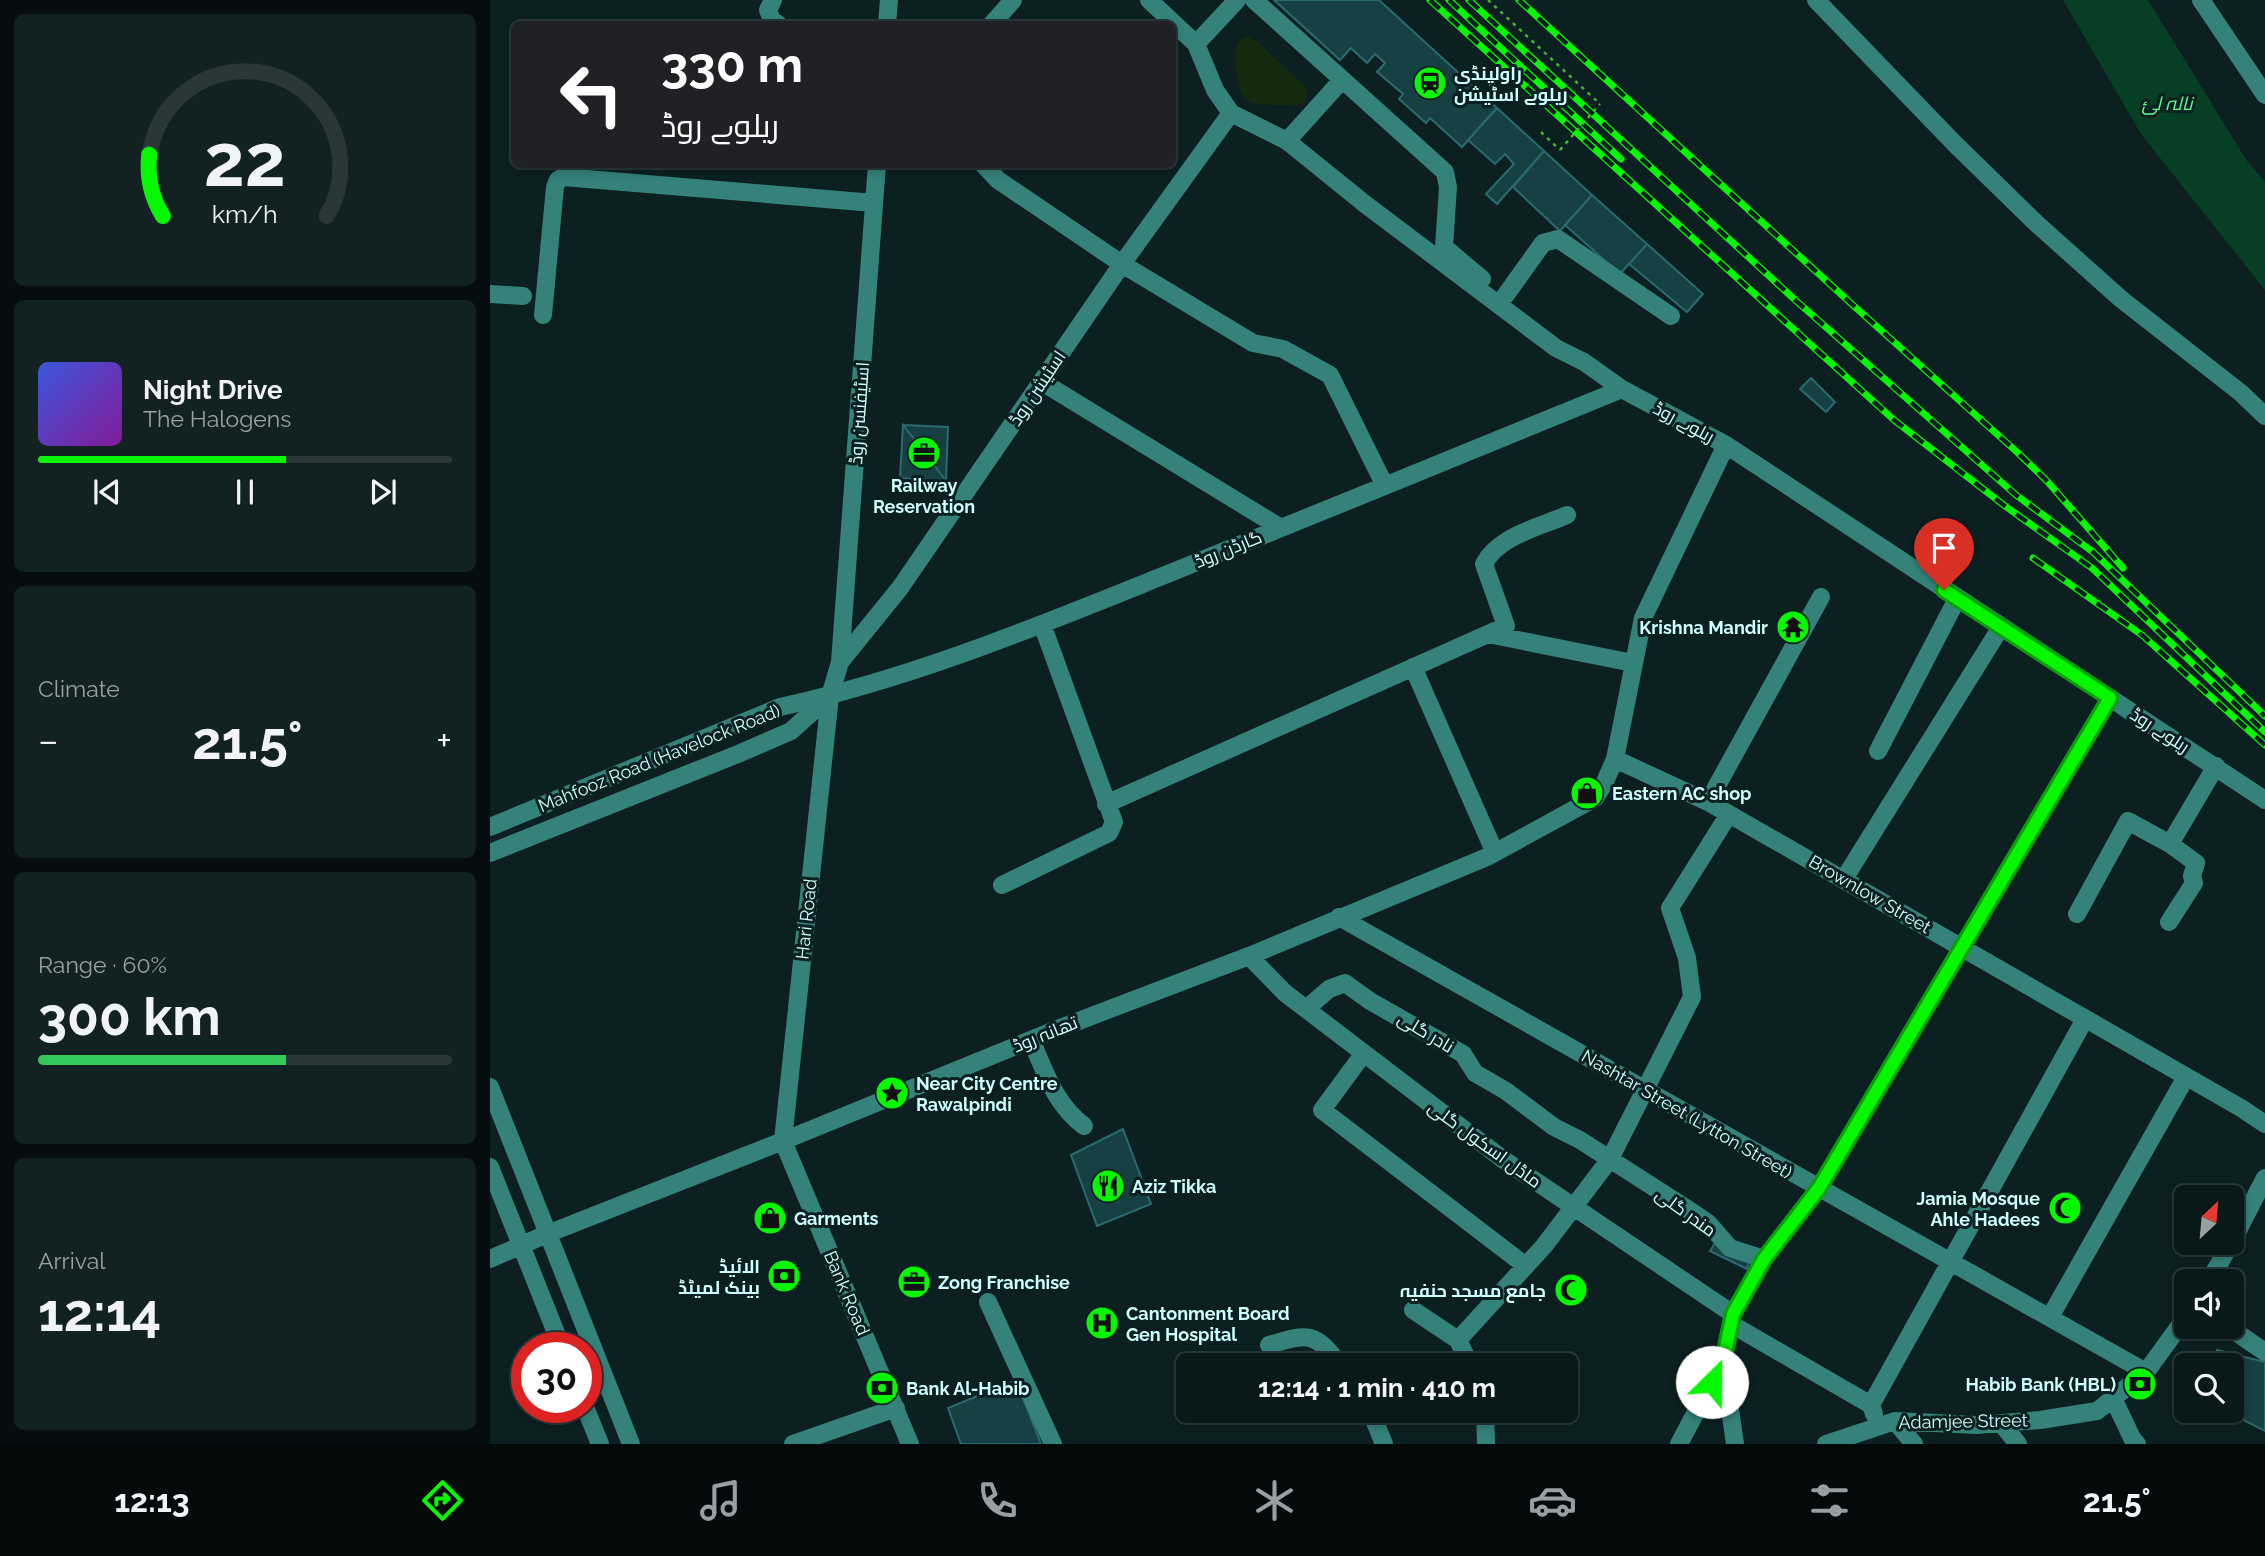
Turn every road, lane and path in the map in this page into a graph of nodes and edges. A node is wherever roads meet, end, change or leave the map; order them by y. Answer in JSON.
{"nodes":[{"id":1,"x":773,"y":0,"type":"edge"},
{"id":2,"x":888,"y":0,"type":"edge"},
{"id":3,"x":1013,"y":0,"type":"edge"},
{"id":4,"x":1149,"y":0,"type":"edge"},
{"id":5,"x":1237,"y":0,"type":"edge"},
{"id":6,"x":1254,"y":0,"type":"edge"},
{"id":7,"x":1488,"y":0,"type":"edge"},
{"id":8,"x":1816,"y":0,"type":"edge"},
{"id":9,"x":2201,"y":0,"type":"edge"},
{"id":10,"x":774,"y":21,"type":"edge"},
{"id":11,"x":887,"y":21,"type":"edge"},
{"id":12,"x":995,"y":21,"type":"edge"},
{"id":13,"x":1171,"y":21,"type":"edge"},
{"id":14,"x":1176,"y":25,"type":"edge"},
{"id":15,"x":1196,"y":44,"type":"junction"},
{"id":16,"x":1342,"y":80,"type":"junction"},
{"id":17,"x":2263,"y":89,"type":"edge"},
{"id":18,"x":1231,"y":113,"type":"junction"},
{"id":19,"x":1541,"y":132,"type":"dead end"},
{"id":20,"x":1287,"y":141,"type":"junction"},
{"id":21,"x":877,"y":168,"type":"edge"},
{"id":22,"x":987,"y":168,"type":"edge"},
{"id":23,"x":874,"y":203,"type":"junction"},
{"id":24,"x":1122,"y":264,"type":"junction"},
{"id":25,"x":490,"y":294,"type":"edge"},
{"id":26,"x":523,"y":296,"type":"dead end"},
{"id":27,"x":1505,"y":296,"type":"junction"},
{"id":28,"x":543,"y":315,"type":"dead end"},
{"id":29,"x":1671,"y":316,"type":"dead end"},
{"id":30,"x":1584,"y":362,"type":"junction"},
{"id":31,"x":1042,"y":382,"type":"junction"},
{"id":32,"x":1622,"y":389,"type":"junction"},
{"id":33,"x":2265,"y":416,"type":"edge"},
{"id":34,"x":1726,"y":445,"type":"junction"},
{"id":35,"x":1385,"y":486,"type":"junction"},
{"id":36,"x":1567,"y":515,"type":"dead end"},
{"id":37,"x":1281,"y":528,"type":"junction"},
{"id":38,"x":1821,"y":597,"type":"dead end"},
{"id":39,"x":1957,"y":599,"type":"junction"},
{"id":40,"x":1042,"y":624,"type":"junction"},
{"id":41,"x":2001,"y":627,"type":"junction"},
{"id":42,"x":1488,"y":634,"type":"junction"},
{"id":43,"x":841,"y":662,"type":"junction"},
{"id":44,"x":1633,"y":663,"type":"junction"},
{"id":45,"x":1413,"y":667,"type":"junction"},
{"id":46,"x":830,"y":696,"type":"junction"},
{"id":47,"x":2110,"y":698,"type":"junction"},
{"id":48,"x":1878,"y":751,"type":"dead end"},
{"id":49,"x":1615,"y":759,"type":"junction"},
{"id":50,"x":2216,"y":766,"type":"junction"},
{"id":51,"x":2265,"y":800,"type":"edge"},
{"id":52,"x":1708,"y":802,"type":"junction"},
{"id":53,"x":1106,"y":804,"type":"junction"},
{"id":54,"x":1729,"y":814,"type":"junction"},
{"id":55,"x":490,"y":827,"type":"edge"},
{"id":56,"x":2170,"y":844,"type":"junction"},
{"id":57,"x":490,"y":853,"type":"edge"},
{"id":58,"x":1495,"y":853,"type":"junction"},
{"id":59,"x":1844,"y":879,"type":"junction"},
{"id":60,"x":1002,"y":885,"type":"dead end"},
{"id":61,"x":2077,"y":914,"type":"dead end"},
{"id":62,"x":1339,"y":917,"type":"junction"},
{"id":63,"x":2169,"y":922,"type":"dead end"},
{"id":64,"x":1963,"y":947,"type":"junction"},
{"id":65,"x":1249,"y":956,"type":"junction"},
{"id":66,"x":1306,"y":1009,"type":"junction"},
{"id":67,"x":2085,"y":1019,"type":"junction"},
{"id":68,"x":1031,"y":1040,"type":"junction"},
{"id":69,"x":1364,"y":1053,"type":"junction"},
{"id":70,"x":2186,"y":1077,"type":"junction"},
{"id":71,"x":490,"y":1087,"type":"edge"},
{"id":72,"x":1646,"y":1091,"type":"junction"},
{"id":73,"x":2265,"y":1124,"type":"edge"},
{"id":74,"x":1084,"y":1126,"type":"dead end"},
{"id":75,"x":783,"y":1142,"type":"junction"},
{"id":76,"x":1610,"y":1159,"type":"junction"},
{"id":77,"x":490,"y":1167,"type":"edge"},
{"id":78,"x":2265,"y":1178,"type":"edge"},
{"id":79,"x":1819,"y":1188,"type":"junction"},
{"id":80,"x":1574,"y":1208,"type":"junction"},
{"id":81,"x":547,"y":1234,"type":"junction"},
{"id":82,"x":521,"y":1245,"type":"junction"},
{"id":83,"x":490,"y":1259,"type":"edge"},
{"id":84,"x":1764,"y":1259,"type":"junction"},
{"id":85,"x":1950,"y":1261,"type":"junction"},
{"id":86,"x":1526,"y":1266,"type":"junction"},
{"id":87,"x":2215,"y":1269,"type":"edge"},
{"id":88,"x":988,"y":1302,"type":"dead end"},
{"id":89,"x":1413,"y":1310,"type":"dead end"},
{"id":90,"x":2050,"y":1317,"type":"junction"},
{"id":91,"x":1732,"y":1319,"type":"junction"},
{"id":92,"x":556,"y":1332,"type":"edge"},
{"id":93,"x":2174,"y":1334,"type":"edge"},
{"id":94,"x":2244,"y":1338,"type":"edge"},
{"id":95,"x":1458,"y":1340,"type":"junction"},
{"id":96,"x":1269,"y":1345,"type":"dead end"},
{"id":97,"x":2265,"y":1352,"type":"edge"},
{"id":98,"x":1330,"y":1353,"type":"edge"},
{"id":99,"x":1464,"y":1353,"type":"edge"},
{"id":100,"x":1723,"y":1361,"type":"junction"},
{"id":101,"x":2146,"y":1372,"type":"junction"},
{"id":102,"x":2113,"y":1398,"type":"junction"},
{"id":103,"x":1871,"y":1405,"type":"junction"},
{"id":104,"x":896,"y":1408,"type":"junction"},
{"id":105,"x":591,"y":1423,"type":"edge"},
{"id":106,"x":1375,"y":1423,"type":"edge"},
{"id":107,"x":1485,"y":1423,"type":"edge"},
{"id":108,"x":1887,"y":1423,"type":"junction"},
{"id":109,"x":2001,"y":1423,"type":"junction"},
{"id":110,"x":600,"y":1444,"type":"edge"},
{"id":111,"x":631,"y":1444,"type":"edge"},
{"id":112,"x":793,"y":1444,"type":"edge"},
{"id":113,"x":911,"y":1444,"type":"edge"},
{"id":114,"x":1053,"y":1444,"type":"edge"},
{"id":115,"x":1384,"y":1444,"type":"edge"},
{"id":116,"x":1486,"y":1444,"type":"edge"},
{"id":117,"x":1679,"y":1444,"type":"edge"},
{"id":118,"x":1735,"y":1444,"type":"edge"},
{"id":119,"x":1826,"y":1444,"type":"edge"},
{"id":120,"x":1914,"y":1444,"type":"edge"},
{"id":121,"x":2018,"y":1444,"type":"edge"},
{"id":122,"x":2137,"y":1444,"type":"edge"}],
"edges":[{"from":1,"to":10,"type":"street"},
{"from":2,"to":11,"type":"street"},
{"from":3,"to":12,"type":"street"},
{"from":4,"to":13,"type":"street"},
{"from":5,"to":15,"type":"street"},
{"from":6,"to":16,"type":"street"},
{"from":7,"to":19,"type":"path","bridge":true},
{"from":8,"to":33,"type":"street"},
{"from":9,"to":17,"type":"street"},
{"from":14,"to":15,"type":"street"},
{"from":15,"to":18,"type":"street"},
{"from":16,"to":20,"type":"street"},
{"from":16,"to":27,"type":"street"},
{"from":18,"to":20,"type":"street","name":"ریلوے روڈ"},
{"from":18,"to":24,"type":"street","name":"اسٹیشن روڈ"},
{"from":20,"to":30,"type":"street","name":"ریلوے روڈ"},
{"from":21,"to":23,"type":"street","name":"اسٹیفنسن روڈ"},
{"from":22,"to":24,"type":"street"},
{"from":23,"to":28,"type":"street"},
{"from":23,"to":43,"type":"street","name":"اسٹیفنسن روڈ"},
{"from":24,"to":31,"type":"street","name":"اسٹیشن روڈ"},
{"from":24,"to":35,"type":"street"},
{"from":25,"to":26,"type":"street"},
{"from":27,"to":29,"type":"street"},
{"from":27,"to":30,"type":"street"},
{"from":30,"to":32,"type":"street","name":"ریلوے روڈ"},
{"from":31,"to":37,"type":"street"},
{"from":31,"to":43,"type":"street","name":"اسٹیشن روڈ"},
{"from":32,"to":34,"type":"street","name":"ریلوے روڈ"},
{"from":32,"to":35,"type":"street","name":"گارڈن روڈ"},
{"from":34,"to":39,"type":"street","name":"ریلوے روڈ"},
{"from":34,"to":44,"type":"street"},
{"from":35,"to":37,"type":"street","name":"گارڈن روڈ"},
{"from":36,"to":42,"type":"street"},
{"from":37,"to":40,"type":"street","name":"گارڈن روڈ"},
{"from":38,"to":52,"type":"street"},
{"from":39,"to":41,"type":"street","name":"ریلوے روڈ"},
{"from":39,"to":48,"type":"street"},
{"from":40,"to":46,"type":"street","name":"گارڈن روڈ"},
{"from":40,"to":53,"type":"street"},
{"from":41,"to":47,"type":"street","name":"ریلوے روڈ"},
{"from":41,"to":59,"type":"street"},
{"from":42,"to":44,"type":"street"},
{"from":42,"to":45,"type":"street"},
{"from":43,"to":46,"type":"street","name":"Hari Road"},
{"from":44,"to":49,"type":"street"},
{"from":45,"to":53,"type":"street"},
{"from":45,"to":58,"type":"street"},
{"from":46,"to":55,"type":"street","name":"Mahfooz Road (Havelock Road)"},
{"from":46,"to":57,"type":"street","name":"Mahfooz Road (Havelock Road)"},
{"from":46,"to":75,"type":"street","name":"Hari Road"},
{"from":47,"to":50,"type":"street","name":"ریلوے روڈ"},
{"from":47,"to":64,"type":"street"},
{"from":49,"to":52,"type":"street","name":"Brownlow Street"},
{"from":49,"to":58,"type":"street","name":"تھانہ روڈ"},
{"from":50,"to":51,"type":"street","name":"ریلوے روڈ"},
{"from":50,"to":56,"type":"street"},
{"from":52,"to":54,"type":"street","name":"Brownlow Street"},
{"from":53,"to":60,"type":"street"},
{"from":54,"to":59,"type":"street","name":"Brownlow Street"},
{"from":54,"to":72,"type":"street"},
{"from":56,"to":61,"type":"street"},
{"from":56,"to":63,"type":"street"},
{"from":58,"to":62,"type":"street","name":"تھانہ روڈ"},
{"from":59,"to":64,"type":"street","name":"Brownlow Street"},
{"from":62,"to":65,"type":"street","name":"تھانہ روڈ"},
{"from":62,"to":72,"type":"street","name":"Nashtar Street (Lytton Street)"},
{"from":64,"to":67,"type":"street","name":"Brownlow Street"},
{"from":64,"to":79,"type":"street"},
{"from":65,"to":66,"type":"street","name":"ماڈل اسکول گلی"},
{"from":65,"to":68,"type":"street","name":"تھانہ روڈ"},
{"from":66,"to":69,"type":"street","name":"ماڈل اسکول گلی"},
{"from":66,"to":76,"type":"street","name":"نادر گلی"},
{"from":67,"to":70,"type":"street","name":"Brownlow Street"},
{"from":67,"to":85,"type":"street"},
{"from":68,"to":74,"type":"street"},
{"from":68,"to":75,"type":"street","name":"تھانہ روڈ"},
{"from":69,"to":80,"type":"street","name":"ماڈل اسکول گلی"},
{"from":69,"to":86,"type":"street"},
{"from":70,"to":73,"type":"street","name":"Brownlow Street"},
{"from":70,"to":90,"type":"street"},
{"from":71,"to":81,"type":"street"},
{"from":72,"to":76,"type":"street"},
{"from":72,"to":79,"type":"street","name":"Nashtar Street (Lytton Street)"},
{"from":75,"to":81,"type":"street","name":"تھانہ روڈ"},
{"from":75,"to":104,"type":"street","name":"Bank Road"},
{"from":76,"to":80,"type":"street"},
{"from":76,"to":84,"type":"street","name":"مندر گلی"},
{"from":77,"to":82,"type":"street"},
{"from":78,"to":87,"type":"street"},
{"from":79,"to":84,"type":"street"},
{"from":79,"to":85,"type":"street","name":"Nashtar Street (Lytton Street)"},
{"from":80,"to":86,"type":"street"},
{"from":80,"to":91,"type":"street","name":"ماڈل اسکول گلی"},
{"from":81,"to":82,"type":"street","name":"تھانہ روڈ"},
{"from":81,"to":111,"type":"street"},
{"from":82,"to":83,"type":"street","name":"تھانہ روڈ"},
{"from":82,"to":92,"type":"street"},
{"from":84,"to":91,"type":"street"},
{"from":85,"to":90,"type":"street","name":"Nashtar Street (Lytton Street)"},
{"from":85,"to":103,"type":"street"},
{"from":86,"to":95,"type":"street"},
{"from":88,"to":114,"type":"street"},
{"from":89,"to":95,"type":"street"},
{"from":90,"to":101,"type":"street","name":"Nashtar Street (Lytton Street)"},
{"from":91,"to":100,"type":"street"},
{"from":91,"to":103,"type":"street","name":"ماڈل اسکول گلی"},
{"from":93,"to":101,"type":"street","name":"Adamjee Street"},
{"from":94,"to":97,"type":"street"},
{"from":95,"to":99,"type":"street"},
{"from":96,"to":98,"type":"street"},
{"from":100,"to":117,"type":"street"},
{"from":100,"to":118,"type":"street"},
{"from":101,"to":102,"type":"street","name":"Adamjee Street"},
{"from":102,"to":109,"type":"street","name":"Adamjee Street"},
{"from":102,"to":122,"type":"street"},
{"from":103,"to":108,"type":"street"},
{"from":104,"to":112,"type":"street"},
{"from":104,"to":113,"type":"street","name":"Bank Road"},
{"from":105,"to":110,"type":"street"},
{"from":106,"to":115,"type":"street"},
{"from":107,"to":116,"type":"street"},
{"from":108,"to":109,"type":"street","name":"Adamjee Street"},
{"from":108,"to":119,"type":"street","name":"Adamjee Street"},
{"from":108,"to":120,"type":"street"},
{"from":109,"to":121,"type":"street"}]}
